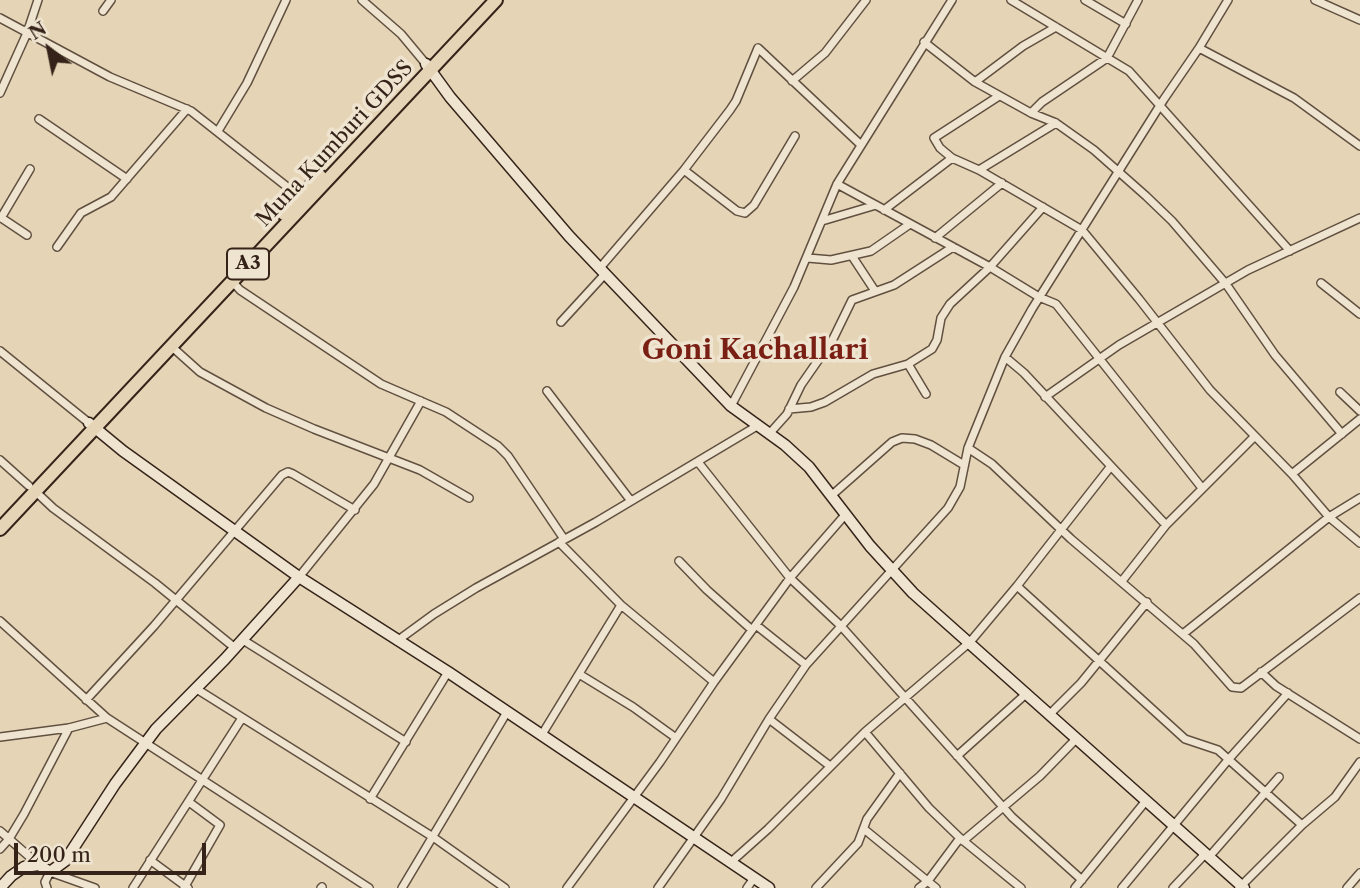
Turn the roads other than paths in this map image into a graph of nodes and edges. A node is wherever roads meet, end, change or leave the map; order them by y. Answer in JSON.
{"nodes":[{"id":1,"x":38,"y":0,"type":"edge"},
{"id":2,"x":111,"y":0,"type":"edge"},
{"id":3,"x":286,"y":0,"type":"edge"},
{"id":4,"x":362,"y":0,"type":"edge"},
{"id":5,"x":485,"y":0,"type":"edge"},
{"id":6,"x":496,"y":0,"type":"edge"},
{"id":7,"x":866,"y":0,"type":"edge"},
{"id":8,"x":952,"y":0,"type":"edge"},
{"id":9,"x":1012,"y":0,"type":"edge"},
{"id":10,"x":1085,"y":0,"type":"edge"},
{"id":11,"x":1138,"y":0,"type":"edge"},
{"id":12,"x":1228,"y":0,"type":"edge"},
{"id":13,"x":1315,"y":0,"type":"edge"},
{"id":14,"x":103,"y":11,"type":"dead end"},
{"id":15,"x":0,"y":18,"type":"edge"},
{"id":16,"x":1360,"y":20,"type":"edge"},
{"id":17,"x":1126,"y":24,"type":"junction"},
{"id":18,"x":1056,"y":27,"type":"junction"},
{"id":19,"x":27,"y":33,"type":"junction"},
{"id":20,"x":924,"y":42,"type":"junction"},
{"id":21,"x":1199,"y":48,"type":"junction"},
{"id":22,"x":1107,"y":58,"type":"junction"},
{"id":23,"x":428,"y":67,"type":"junction"},
{"id":24,"x":792,"y":80,"type":"junction"},
{"id":25,"x":975,"y":82,"type":"junction"},
{"id":26,"x":0,"y":93,"type":"edge"},
{"id":27,"x":999,"y":96,"type":"junction"},
{"id":28,"x":1160,"y":107,"type":"junction"},
{"id":29,"x":187,"y":109,"type":"junction"},
{"id":30,"x":1031,"y":113,"type":"junction"},
{"id":31,"x":39,"y":119,"type":"dead end"},
{"id":32,"x":1056,"y":123,"type":"junction"},
{"id":33,"x":218,"y":131,"type":"junction"},
{"id":34,"x":795,"y":136,"type":"dead end"},
{"id":35,"x":861,"y":145,"type":"junction"},
{"id":36,"x":1360,"y":146,"type":"edge"},
{"id":37,"x":951,"y":158,"type":"junction"},
{"id":38,"x":30,"y":169,"type":"dead end"},
{"id":39,"x":684,"y":170,"type":"junction"},
{"id":40,"x":979,"y":170,"type":"junction"},
{"id":41,"x":1119,"y":171,"type":"junction"},
{"id":42,"x":127,"y":179,"type":"junction"},
{"id":43,"x":1002,"y":183,"type":"junction"},
{"id":44,"x":837,"y":184,"type":"junction"},
{"id":45,"x":300,"y":197,"type":"junction"},
{"id":46,"x":876,"y":205,"type":"junction"},
{"id":47,"x":1043,"y":207,"type":"junction"},
{"id":48,"x":884,"y":210,"type":"junction"},
{"id":49,"x":1,"y":217,"type":"edge"},
{"id":50,"x":1360,"y":218,"type":"edge"},
{"id":51,"x":822,"y":221,"type":"junction"},
{"id":52,"x":910,"y":224,"type":"junction"},
{"id":53,"x":1082,"y":230,"type":"junction"},
{"id":54,"x":27,"y":235,"type":"dead end"},
{"id":55,"x":935,"y":238,"type":"junction"},
{"id":56,"x":57,"y":247,"type":"dead end"},
{"id":57,"x":953,"y":247,"type":"junction"},
{"id":58,"x":1290,"y":251,"type":"junction"},
{"id":59,"x":852,"y":256,"type":"junction"},
{"id":60,"x":808,"y":258,"type":"junction"},
{"id":61,"x":990,"y":267,"type":"junction"},
{"id":62,"x":602,"y":271,"type":"junction"},
{"id":63,"x":232,"y":281,"type":"junction"},
{"id":64,"x":1321,"y":283,"type":"dead end"},
{"id":65,"x":1226,"y":284,"type":"junction"},
{"id":66,"x":875,"y":291,"type":"junction"},
{"id":67,"x":1039,"y":297,"type":"junction"},
{"id":68,"x":1360,"y":314,"type":"edge"},
{"id":69,"x":561,"y":322,"type":"dead end"},
{"id":70,"x":1158,"y":323,"type":"junction"},
{"id":71,"x":171,"y":345,"type":"junction"},
{"id":72,"x":0,"y":351,"type":"edge"},
{"id":73,"x":1005,"y":357,"type":"junction"},
{"id":74,"x":1100,"y":358,"type":"junction"},
{"id":75,"x":908,"y":364,"type":"junction"},
{"id":76,"x":547,"y":391,"type":"dead end"},
{"id":77,"x":1340,"y":392,"type":"dead end"},
{"id":78,"x":926,"y":394,"type":"dead end"},
{"id":79,"x":1045,"y":397,"type":"junction"},
{"id":80,"x":421,"y":401,"type":"junction"},
{"id":81,"x":731,"y":406,"type":"junction"},
{"id":82,"x":789,"y":409,"type":"junction"},
{"id":83,"x":1360,"y":411,"type":"edge"},
{"id":84,"x":1360,"y":419,"type":"edge"},
{"id":85,"x":92,"y":425,"type":"junction"},
{"id":86,"x":757,"y":426,"type":"junction"},
{"id":87,"x":770,"y":433,"type":"junction"},
{"id":88,"x":1342,"y":434,"type":"junction"},
{"id":89,"x":1255,"y":436,"type":"junction"},
{"id":90,"x":968,"y":448,"type":"junction"},
{"id":91,"x":391,"y":458,"type":"junction"},
{"id":92,"x":0,"y":460,"type":"edge"},
{"id":93,"x":698,"y":462,"type":"junction"},
{"id":94,"x":964,"y":465,"type":"junction"},
{"id":95,"x":1111,"y":466,"type":"junction"},
{"id":96,"x":1292,"y":474,"type":"junction"},
{"id":97,"x":1202,"y":488,"type":"junction"},
{"id":98,"x":32,"y":489,"type":"junction"},
{"id":99,"x":831,"y":496,"type":"junction"},
{"id":100,"x":469,"y":498,"type":"dead end"},
{"id":101,"x":1360,"y":499,"type":"edge"},
{"id":102,"x":631,"y":501,"type":"junction"},
{"id":103,"x":355,"y":510,"type":"junction"},
{"id":104,"x":845,"y":514,"type":"junction"},
{"id":105,"x":0,"y":517,"type":"edge"},
{"id":106,"x":1329,"y":517,"type":"junction"},
{"id":107,"x":1166,"y":525,"type":"junction"},
{"id":108,"x":0,"y":528,"type":"edge"},
{"id":109,"x":1060,"y":529,"type":"junction"},
{"id":110,"x":235,"y":531,"type":"junction"},
{"id":111,"x":561,"y":541,"type":"junction"},
{"id":112,"x":1360,"y":543,"type":"edge"},
{"id":113,"x":679,"y":561,"type":"dead end"},
{"id":114,"x":892,"y":571,"type":"junction"},
{"id":115,"x":299,"y":577,"type":"junction"},
{"id":116,"x":790,"y":578,"type":"junction"},
{"id":117,"x":1122,"y":581,"type":"junction"},
{"id":118,"x":1017,"y":586,"type":"junction"},
{"id":119,"x":1360,"y":598,"type":"edge"},
{"id":120,"x":177,"y":600,"type":"junction"},
{"id":121,"x":1147,"y":602,"type":"junction"},
{"id":122,"x":621,"y":605,"type":"junction"},
{"id":123,"x":0,"y":621,"type":"edge"},
{"id":124,"x":841,"y":626,"type":"junction"},
{"id":125,"x":754,"y":628,"type":"junction"},
{"id":126,"x":1183,"y":634,"type":"junction"},
{"id":127,"x":397,"y":641,"type":"junction"},
{"id":128,"x":970,"y":642,"type":"junction"},
{"id":129,"x":239,"y":644,"type":"junction"},
{"id":130,"x":1099,"y":660,"type":"junction"},
{"id":131,"x":806,"y":665,"type":"junction"},
{"id":132,"x":448,"y":672,"type":"junction"},
{"id":133,"x":1261,"y":673,"type":"junction"},
{"id":134,"x":579,"y":674,"type":"junction"},
{"id":135,"x":713,"y":682,"type":"junction"},
{"id":136,"x":195,"y":688,"type":"junction"},
{"id":137,"x":1027,"y":693,"type":"junction"},
{"id":138,"x":1288,"y":694,"type":"junction"},
{"id":139,"x":905,"y":699,"type":"junction"},
{"id":140,"x":86,"y":700,"type":"junction"},
{"id":141,"x":507,"y":712,"type":"junction"},
{"id":142,"x":1050,"y":714,"type":"junction"},
{"id":143,"x":107,"y":718,"type":"junction"},
{"id":144,"x":242,"y":718,"type":"junction"},
{"id":145,"x":769,"y":719,"type":"junction"},
{"id":146,"x":69,"y":728,"type":"junction"},
{"id":147,"x":865,"y":732,"type":"junction"},
{"id":148,"x":541,"y":736,"type":"junction"},
{"id":149,"x":0,"y":737,"type":"edge"},
{"id":150,"x":677,"y":738,"type":"junction"},
{"id":151,"x":1076,"y":739,"type":"junction"},
{"id":152,"x":1360,"y":739,"type":"edge"},
{"id":153,"x":145,"y":743,"type":"junction"},
{"id":154,"x":406,"y":743,"type":"junction"},
{"id":155,"x":957,"y":757,"type":"junction"},
{"id":156,"x":1228,"y":760,"type":"junction"},
{"id":157,"x":1360,"y":762,"type":"edge"},
{"id":158,"x":830,"y":765,"type":"junction"},
{"id":159,"x":900,"y":773,"type":"junction"},
{"id":160,"x":1279,"y":777,"type":"dead end"},
{"id":161,"x":202,"y":779,"type":"junction"},
{"id":162,"x":1267,"y":792,"type":"junction"},
{"id":163,"x":634,"y":797,"type":"junction"},
{"id":164,"x":370,"y":799,"type":"junction"},
{"id":165,"x":189,"y":802,"type":"junction"},
{"id":166,"x":1145,"y":802,"type":"junction"},
{"id":167,"x":1002,"y":806,"type":"junction"},
{"id":168,"x":1175,"y":825,"type":"junction"},
{"id":169,"x":1302,"y":825,"type":"junction"},
{"id":170,"x":864,"y":829,"type":"junction"},
{"id":171,"x":0,"y":831,"type":"edge"},
{"id":172,"x":433,"y":836,"type":"junction"},
{"id":173,"x":693,"y":837,"type":"junction"},
{"id":174,"x":9,"y":839,"type":"junction"},
{"id":175,"x":961,"y":839,"type":"junction"},
{"id":176,"x":0,"y":849,"type":"edge"},
{"id":177,"x":1207,"y":855,"type":"junction"},
{"id":178,"x":150,"y":860,"type":"junction"},
{"id":179,"x":730,"y":863,"type":"junction"},
{"id":180,"x":39,"y":865,"type":"junction"},
{"id":181,"x":50,"y":872,"type":"junction"},
{"id":182,"x":1360,"y":873,"type":"edge"},
{"id":183,"x":754,"y":878,"type":"junction"},
{"id":184,"x":928,"y":881,"type":"junction"},
{"id":185,"x":1079,"y":885,"type":"edge"},
{"id":186,"x":186,"y":887,"type":"edge"},
{"id":187,"x":1241,"y":887,"type":"edge"},
{"id":188,"x":0,"y":888,"type":"edge"},
{"id":189,"x":47,"y":888,"type":"edge"},
{"id":190,"x":95,"y":888,"type":"edge"},
{"id":191,"x":134,"y":888,"type":"edge"},
{"id":192,"x":369,"y":888,"type":"edge"},
{"id":193,"x":402,"y":888,"type":"edge"},
{"id":194,"x":505,"y":888,"type":"edge"},
{"id":195,"x":567,"y":888,"type":"edge"},
{"id":196,"x":658,"y":888,"type":"edge"},
{"id":197,"x":747,"y":888,"type":"edge"},
{"id":198,"x":768,"y":888,"type":"edge"},
{"id":199,"x":816,"y":888,"type":"edge"},
{"id":200,"x":919,"y":888,"type":"edge"},
{"id":201,"x":936,"y":888,"type":"edge"},
{"id":202,"x":1021,"y":888,"type":"edge"},
{"id":203,"x":1122,"y":888,"type":"edge"},
{"id":204,"x":1173,"y":888,"type":"edge"},
{"id":205,"x":1346,"y":888,"type":"edge"}],
"edges":[{"from":1,"to":19,"type":"street"},
{"from":2,"to":14,"type":"street"},
{"from":3,"to":33,"type":"street"},
{"from":4,"to":23,"type":"street"},
{"from":5,"to":23,"type":"highway","name":"Muna Kumburi GDSS","number":"A3"},
{"from":6,"to":23,"type":"highway","name":"Muna Kumburi GDSS","number":"A3"},
{"from":7,"to":24,"type":"street"},
{"from":8,"to":20,"type":"street"},
{"from":9,"to":18,"type":"street"},
{"from":10,"to":17,"type":"street"},
{"from":11,"to":17,"type":"street"},
{"from":12,"to":21,"type":"street"},
{"from":13,"to":16,"type":"street"},
{"from":15,"to":19,"type":"street"},
{"from":17,"to":22,"type":"street"},
{"from":18,"to":22,"type":"street"},
{"from":18,"to":25,"type":"street"},
{"from":19,"to":26,"type":"street"},
{"from":19,"to":29,"type":"street"},
{"from":20,"to":25,"type":"street"},
{"from":20,"to":35,"type":"street"},
{"from":21,"to":28,"type":"street"},
{"from":21,"to":36,"type":"street"},
{"from":22,"to":28,"type":"street"},
{"from":22,"to":30,"type":"street"},
{"from":23,"to":45,"type":"highway","name":"Muna Kumburi GDSS","number":"A3"},
{"from":23,"to":62,"type":"street"},
{"from":23,"to":63,"type":"highway","name":"Muna Kumburi GDSS","number":"A3"},
{"from":24,"to":35,"type":"street"},
{"from":24,"to":39,"type":"street"},
{"from":25,"to":27,"type":"street"},
{"from":27,"to":30,"type":"street"},
{"from":27,"to":37,"type":"street"},
{"from":28,"to":41,"type":"street"},
{"from":28,"to":58,"type":"street"},
{"from":29,"to":33,"type":"street"},
{"from":29,"to":42,"type":"street"},
{"from":30,"to":32,"type":"street"},
{"from":31,"to":42,"type":"street"},
{"from":32,"to":40,"type":"street"},
{"from":32,"to":41,"type":"street"},
{"from":33,"to":45,"type":"street"},
{"from":34,"to":39,"type":"street"},
{"from":35,"to":44,"type":"street"},
{"from":37,"to":40,"type":"street"},
{"from":37,"to":48,"type":"street"},
{"from":38,"to":49,"type":"street"},
{"from":39,"to":62,"type":"street"},
{"from":40,"to":43,"type":"street"},
{"from":41,"to":53,"type":"street"},
{"from":41,"to":65,"type":"street"},
{"from":42,"to":56,"type":"street"},
{"from":43,"to":47,"type":"street"},
{"from":43,"to":55,"type":"street"},
{"from":44,"to":46,"type":"street"},
{"from":44,"to":51,"type":"street"},
{"from":45,"to":85,"type":"highway","name":"Muna Kumburi GDSS","number":"A3"},
{"from":46,"to":48,"type":"street"},
{"from":46,"to":51,"type":"street"},
{"from":47,"to":53,"type":"street"},
{"from":47,"to":61,"type":"street"},
{"from":48,"to":52,"type":"street"},
{"from":49,"to":54,"type":"street"},
{"from":50,"to":58,"type":"street"},
{"from":51,"to":60,"type":"street"},
{"from":52,"to":55,"type":"street"},
{"from":52,"to":59,"type":"street"},
{"from":53,"to":67,"type":"street"},
{"from":53,"to":70,"type":"street"},
{"from":55,"to":57,"type":"street"},
{"from":57,"to":61,"type":"street"},
{"from":57,"to":66,"type":"street"},
{"from":58,"to":65,"type":"street"},
{"from":59,"to":60,"type":"street"},
{"from":59,"to":66,"type":"street"},
{"from":60,"to":81,"type":"street"},
{"from":61,"to":67,"type":"street"},
{"from":61,"to":75,"type":"street"},
{"from":62,"to":69,"type":"street"},
{"from":62,"to":81,"type":"street"},
{"from":63,"to":71,"type":"highway","name":"Muna Kumburi GDSS","number":"A3"},
{"from":63,"to":80,"type":"street"},
{"from":64,"to":68,"type":"street"},
{"from":65,"to":70,"type":"street"},
{"from":65,"to":88,"type":"street"},
{"from":66,"to":82,"type":"street"},
{"from":67,"to":73,"type":"street"},
{"from":67,"to":74,"type":"street"},
{"from":70,"to":74,"type":"street"},
{"from":70,"to":89,"type":"street"},
{"from":71,"to":85,"type":"highway","name":"Muna Kumburi GDSS","number":"A3"},
{"from":71,"to":91,"type":"street"},
{"from":72,"to":85,"type":"street"},
{"from":73,"to":79,"type":"street"},
{"from":73,"to":90,"type":"street"},
{"from":74,"to":79,"type":"street"},
{"from":74,"to":97,"type":"street"},
{"from":75,"to":78,"type":"street"},
{"from":75,"to":82,"type":"street"},
{"from":76,"to":102,"type":"street"},
{"from":77,"to":83,"type":"street"},
{"from":79,"to":95,"type":"street"},
{"from":80,"to":91,"type":"street"},
{"from":80,"to":111,"type":"street"},
{"from":81,"to":86,"type":"street"},
{"from":82,"to":87,"type":"street"},
{"from":84,"to":88,"type":"street"},
{"from":85,"to":98,"type":"highway","name":"Muna Kumburi GDSS","number":"A3"},
{"from":85,"to":110,"type":"street"},
{"from":86,"to":87,"type":"street"},
{"from":86,"to":93,"type":"street"},
{"from":87,"to":99,"type":"street"},
{"from":88,"to":96,"type":"street"},
{"from":89,"to":96,"type":"street"},
{"from":89,"to":97,"type":"street"},
{"from":90,"to":94,"type":"street"},
{"from":90,"to":109,"type":"street"},
{"from":91,"to":100,"type":"street"},
{"from":91,"to":103,"type":"street"},
{"from":92,"to":98,"type":"street"},
{"from":93,"to":102,"type":"street"},
{"from":93,"to":116,"type":"street"},
{"from":94,"to":99,"type":"street"},
{"from":94,"to":114,"type":"street"},
{"from":95,"to":107,"type":"street"},
{"from":95,"to":109,"type":"street"},
{"from":96,"to":106,"type":"street"},
{"from":97,"to":107,"type":"street"},
{"from":98,"to":105,"type":"highway","name":"Muna Kumburi GDSS","number":"A3"},
{"from":98,"to":108,"type":"highway","name":"Muna Kumburi GDSS","number":"A3"},
{"from":98,"to":120,"type":"street"},
{"from":99,"to":104,"type":"street"},
{"from":101,"to":106,"type":"street"},
{"from":102,"to":111,"type":"street"},
{"from":103,"to":110,"type":"street"},
{"from":103,"to":115,"type":"street"},
{"from":104,"to":114,"type":"street"},
{"from":104,"to":116,"type":"street"},
{"from":106,"to":112,"type":"street"},
{"from":106,"to":126,"type":"street"},
{"from":107,"to":117,"type":"street"},
{"from":109,"to":117,"type":"street"},
{"from":109,"to":118,"type":"street"},
{"from":110,"to":115,"type":"street"},
{"from":110,"to":120,"type":"street"},
{"from":111,"to":122,"type":"street"},
{"from":111,"to":127,"type":"street"},
{"from":113,"to":125,"type":"street"},
{"from":114,"to":124,"type":"street"},
{"from":114,"to":128,"type":"street"},
{"from":115,"to":127,"type":"street"},
{"from":115,"to":129,"type":"street"},
{"from":116,"to":124,"type":"street"},
{"from":116,"to":125,"type":"street"},
{"from":117,"to":121,"type":"street"},
{"from":118,"to":128,"type":"street"},
{"from":118,"to":130,"type":"street"},
{"from":119,"to":133,"type":"street"},
{"from":120,"to":129,"type":"street"},
{"from":120,"to":140,"type":"street"},
{"from":121,"to":126,"type":"street"},
{"from":121,"to":130,"type":"street"},
{"from":122,"to":134,"type":"street"},
{"from":122,"to":135,"type":"street"},
{"from":123,"to":140,"type":"street"},
{"from":124,"to":131,"type":"street"},
{"from":124,"to":139,"type":"street"},
{"from":125,"to":131,"type":"street"},
{"from":125,"to":135,"type":"street"},
{"from":126,"to":133,"type":"street"},
{"from":127,"to":132,"type":"street"},
{"from":128,"to":137,"type":"street"},
{"from":128,"to":139,"type":"street"},
{"from":129,"to":136,"type":"street"},
{"from":129,"to":154,"type":"street"},
{"from":130,"to":142,"type":"street"},
{"from":130,"to":156,"type":"street"},
{"from":131,"to":145,"type":"street"},
{"from":132,"to":141,"type":"street"},
{"from":132,"to":154,"type":"street"},
{"from":133,"to":138,"type":"street"},
{"from":134,"to":148,"type":"street"},
{"from":134,"to":150,"type":"street"},
{"from":135,"to":150,"type":"street"},
{"from":136,"to":144,"type":"street"},
{"from":136,"to":153,"type":"street"},
{"from":137,"to":142,"type":"street"},
{"from":137,"to":155,"type":"street"},
{"from":138,"to":152,"type":"street"},
{"from":138,"to":156,"type":"street"},
{"from":139,"to":147,"type":"street"},
{"from":139,"to":155,"type":"street"},
{"from":140,"to":143,"type":"street"},
{"from":141,"to":148,"type":"street"},
{"from":141,"to":172,"type":"street"},
{"from":142,"to":151,"type":"street"},
{"from":143,"to":146,"type":"street"},
{"from":143,"to":153,"type":"street"},
{"from":144,"to":161,"type":"street"},
{"from":144,"to":164,"type":"street"},
{"from":145,"to":158,"type":"street"},
{"from":145,"to":173,"type":"street"},
{"from":146,"to":149,"type":"street"},
{"from":146,"to":174,"type":"street"},
{"from":147,"to":158,"type":"street"},
{"from":147,"to":159,"type":"street"},
{"from":148,"to":163,"type":"street"},
{"from":150,"to":163,"type":"street"},
{"from":151,"to":166,"type":"street"},
{"from":151,"to":167,"type":"street"},
{"from":153,"to":161,"type":"street"},
{"from":153,"to":181,"type":"street"},
{"from":154,"to":164,"type":"street"},
{"from":155,"to":167,"type":"street"},
{"from":156,"to":162,"type":"street"},
{"from":156,"to":168,"type":"street"},
{"from":157,"to":169,"type":"street"},
{"from":158,"to":179,"type":"street"},
{"from":159,"to":170,"type":"street"},
{"from":159,"to":175,"type":"street"},
{"from":160,"to":162,"type":"street"},
{"from":161,"to":165,"type":"street"},
{"from":161,"to":192,"type":"street"},
{"from":162,"to":169,"type":"street"},
{"from":162,"to":177,"type":"street"},
{"from":163,"to":173,"type":"street"},
{"from":163,"to":195,"type":"street"},
{"from":164,"to":172,"type":"street"},
{"from":165,"to":178,"type":"street"},
{"from":165,"to":186,"type":"street"},
{"from":166,"to":168,"type":"street"},
{"from":166,"to":185,"type":"street"},
{"from":167,"to":175,"type":"street"},
{"from":167,"to":185,"type":"street"},
{"from":168,"to":177,"type":"street"},
{"from":168,"to":203,"type":"street"},
{"from":169,"to":187,"type":"street"},
{"from":170,"to":184,"type":"street"},
{"from":170,"to":199,"type":"street"},
{"from":171,"to":174,"type":"street"},
{"from":172,"to":193,"type":"street"},
{"from":172,"to":194,"type":"street"},
{"from":173,"to":179,"type":"street"},
{"from":173,"to":196,"type":"street"},
{"from":174,"to":176,"type":"street"},
{"from":174,"to":180,"type":"street"},
{"from":175,"to":184,"type":"street"},
{"from":175,"to":202,"type":"street"},
{"from":177,"to":187,"type":"street"},
{"from":177,"to":204,"type":"street"},
{"from":178,"to":186,"type":"street"},
{"from":178,"to":191,"type":"street"},
{"from":179,"to":183,"type":"street"},
{"from":180,"to":181,"type":"street"},
{"from":180,"to":188,"type":"street"},
{"from":181,"to":189,"type":"street"},
{"from":181,"to":190,"type":"street"},
{"from":182,"to":205,"type":"street"},
{"from":183,"to":197,"type":"street"},
{"from":183,"to":198,"type":"street"},
{"from":184,"to":200,"type":"street"},
{"from":184,"to":201,"type":"street"}]}
